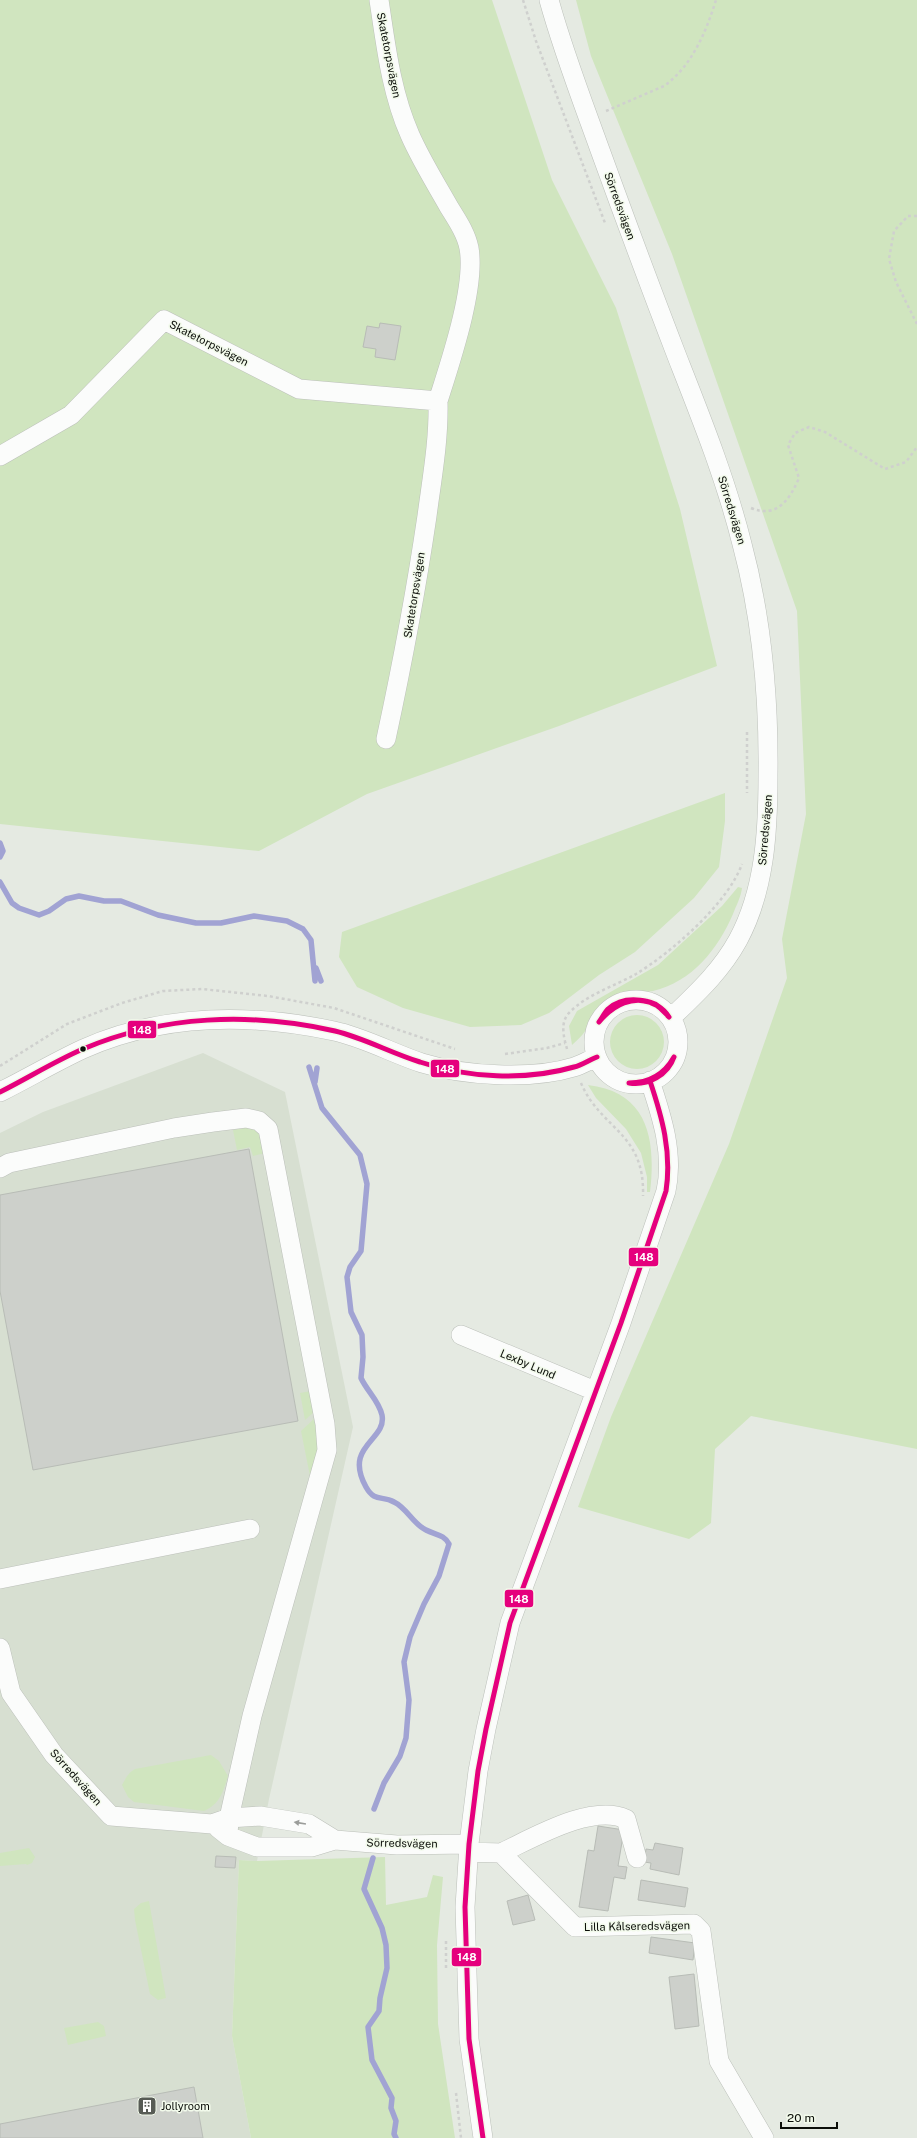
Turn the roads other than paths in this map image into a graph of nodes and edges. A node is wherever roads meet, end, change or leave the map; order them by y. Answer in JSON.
{"nodes":[{"id":1,"x":379,"y":0,"type":"edge"},
{"id":2,"x":549,"y":0,"type":"edge"},
{"id":3,"x":438,"y":402,"type":"junction"},
{"id":4,"x":0,"y":456,"type":"edge"},
{"id":5,"x":386,"y":739,"type":"dead end"},
{"id":6,"x":671,"y":1018,"type":"junction"},
{"id":7,"x":597,"y":1057,"type":"junction"},
{"id":8,"x":650,"y":1081,"type":"junction"},
{"id":9,"x":0,"y":1092,"type":"edge"},
{"id":10,"x":0,"y":1168,"type":"edge"},
{"id":11,"x":461,"y":1335,"type":"dead end"},
{"id":12,"x":595,"y":1391,"type":"junction"},
{"id":13,"x":250,"y":1529,"type":"dead end"},
{"id":14,"x":0,"y":1579,"type":"edge"},
{"id":15,"x":0,"y":1648,"type":"edge"},
{"id":16,"x":223,"y":1826,"type":"junction"},
{"id":17,"x":334,"y":1840,"type":"junction"},
{"id":18,"x":469,"y":1848,"type":"junction"},
{"id":19,"x":501,"y":1853,"type":"junction"},
{"id":20,"x":637,"y":1858,"type":"dead end"},
{"id":21,"x":483,"y":2138,"type":"edge"},
{"id":22,"x":764,"y":2138,"type":"edge"}],
"edges":[{"from":1,"to":3,"type":"street","name":"Skatetorpsvägen"},
{"from":2,"to":6,"type":"street","name":"Sörredsvägen"},
{"from":3,"to":4,"type":"street","name":"Skatetorpsvägen"},
{"from":3,"to":5,"type":"street","name":"Skatetorpsvägen"},
{"from":6,"to":7,"type":"street"},
{"from":6,"to":8,"type":"street"},
{"from":7,"to":8,"type":"street"},
{"from":7,"to":9,"type":"street"},
{"from":8,"to":12,"type":"street"},
{"from":10,"to":16,"type":"street"},
{"from":11,"to":12,"type":"street","name":"Lexby Lund"},
{"from":12,"to":18,"type":"street"},
{"from":13,"to":14,"type":"street"},
{"from":15,"to":16,"type":"street","name":"Sörredsvägen"},
{"from":16,"to":17,"type":"street","name":"Sörredsvägen"},
{"from":17,"to":16,"type":"street","name":"Sörredsvägen","one_way":true},
{"from":17,"to":18,"type":"street","name":"Sörredsvägen"},
{"from":18,"to":19,"type":"street"},
{"from":18,"to":21,"type":"street"},
{"from":19,"to":20,"type":"street"},
{"from":19,"to":22,"type":"street","name":"Lilla Kålseredsvägen"}]}
